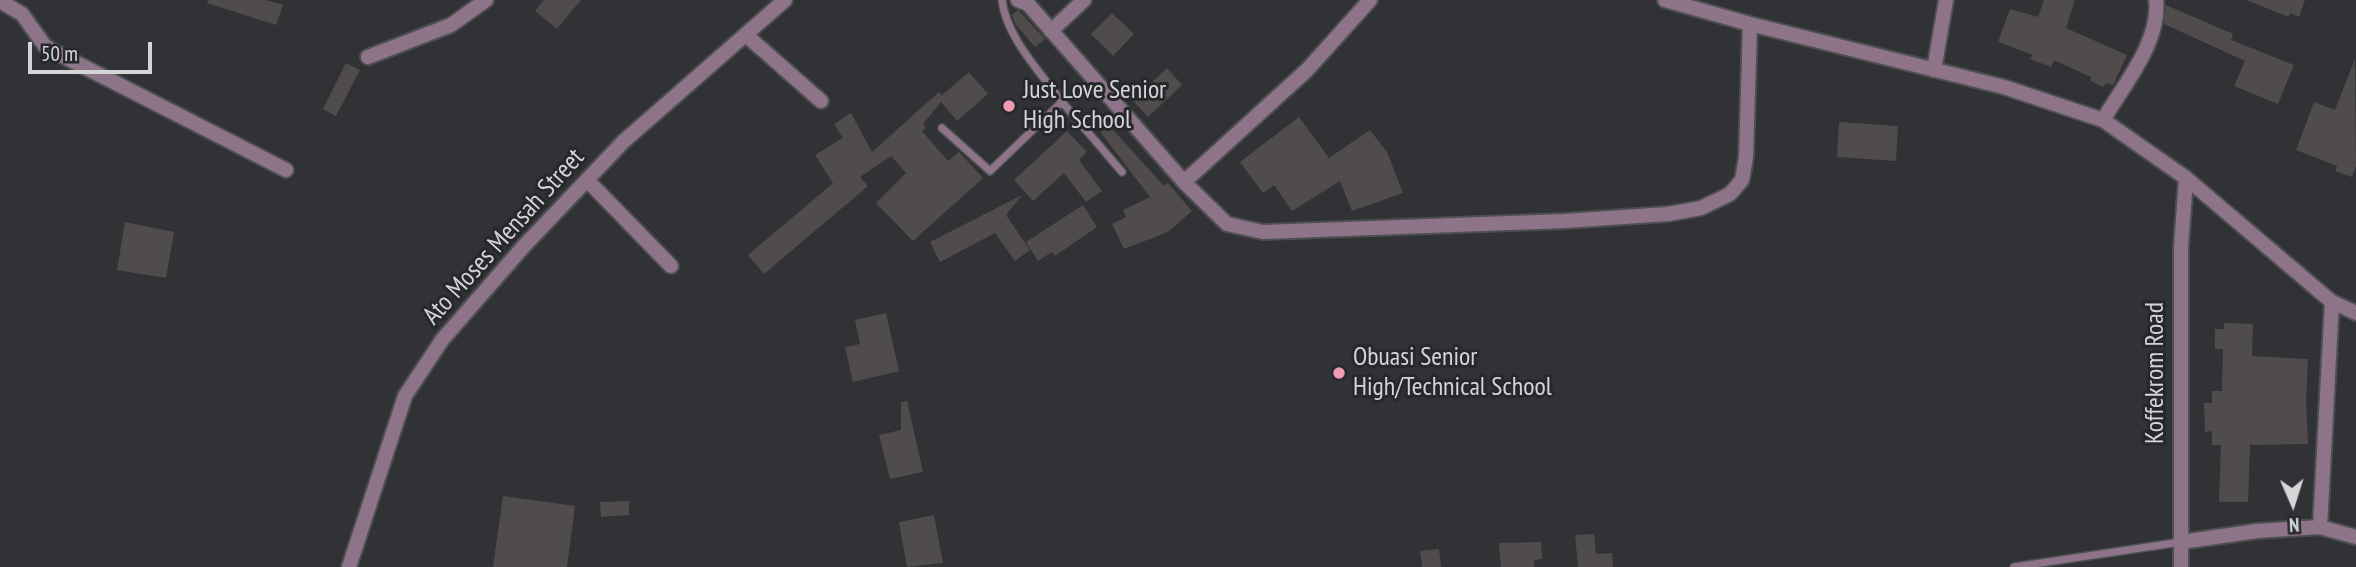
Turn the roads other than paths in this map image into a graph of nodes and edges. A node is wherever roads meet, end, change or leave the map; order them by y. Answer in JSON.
{"nodes":[{"id":1,"x":486,"y":0,"type":"edge"},
{"id":2,"x":785,"y":0,"type":"edge"},
{"id":3,"x":1002,"y":0,"type":"edge"},
{"id":4,"x":1018,"y":0,"type":"edge"},
{"id":5,"x":1084,"y":0,"type":"edge"},
{"id":6,"x":1370,"y":0,"type":"edge"},
{"id":7,"x":1946,"y":0,"type":"edge"},
{"id":8,"x":2156,"y":0,"type":"edge"},
{"id":9,"x":0,"y":1,"type":"edge"},
{"id":10,"x":1672,"y":1,"type":"edge"},
{"id":11,"x":1750,"y":24,"type":"junction"},
{"id":12,"x":1052,"y":31,"type":"junction"},
{"id":13,"x":747,"y":36,"type":"junction"},
{"id":14,"x":368,"y":57,"type":"dead end"},
{"id":15,"x":1934,"y":70,"type":"junction"},
{"id":16,"x":821,"y":101,"type":"dead end"},
{"id":17,"x":1062,"y":102,"type":"junction"},
{"id":18,"x":2103,"y":120,"type":"junction"},
{"id":19,"x":942,"y":128,"type":"dead end"},
{"id":20,"x":286,"y":170,"type":"dead end"},
{"id":21,"x":1122,"y":172,"type":"dead end"},
{"id":22,"x":2186,"y":178,"type":"junction"},
{"id":23,"x":588,"y":181,"type":"junction"},
{"id":24,"x":1184,"y":182,"type":"junction"},
{"id":25,"x":671,"y":266,"type":"dead end"},
{"id":26,"x":2332,"y":302,"type":"junction"},
{"id":27,"x":2356,"y":313,"type":"edge"},
{"id":28,"x":2320,"y":527,"type":"junction"},
{"id":29,"x":2356,"y":537,"type":"edge"},
{"id":30,"x":2181,"y":542,"type":"junction"},
{"id":31,"x":349,"y":567,"type":"edge"},
{"id":32,"x":2014,"y":567,"type":"edge"},
{"id":33,"x":2181,"y":567,"type":"edge"}],
"edges":[{"from":1,"to":14,"type":"street"},
{"from":2,"to":13,"type":"street","name":"Ato Moses Mensah Street"},
{"from":3,"to":17,"type":"lane"},
{"from":4,"to":12,"type":"street"},
{"from":5,"to":12,"type":"street"},
{"from":6,"to":24,"type":"street"},
{"from":7,"to":15,"type":"street"},
{"from":8,"to":18,"type":"street"},
{"from":9,"to":20,"type":"street"},
{"from":10,"to":11,"type":"street"},
{"from":11,"to":15,"type":"street"},
{"from":11,"to":24,"type":"street"},
{"from":12,"to":24,"type":"street"},
{"from":13,"to":16,"type":"street"},
{"from":13,"to":23,"type":"street","name":"Ato Moses Mensah Street"},
{"from":15,"to":18,"type":"street"},
{"from":17,"to":19,"type":"lane"},
{"from":17,"to":21,"type":"lane"},
{"from":18,"to":22,"type":"street"},
{"from":22,"to":26,"type":"street"},
{"from":22,"to":30,"type":"street","name":"Koffekrom Road"},
{"from":23,"to":25,"type":"street"},
{"from":23,"to":31,"type":"street","name":"Ato Moses Mensah Street"},
{"from":26,"to":27,"type":"street"},
{"from":26,"to":28,"type":"street"},
{"from":28,"to":29,"type":"street"},
{"from":28,"to":30,"type":"street"},
{"from":30,"to":32,"type":"lane"},
{"from":30,"to":33,"type":"street","name":"Koffekrom Road"}]}
